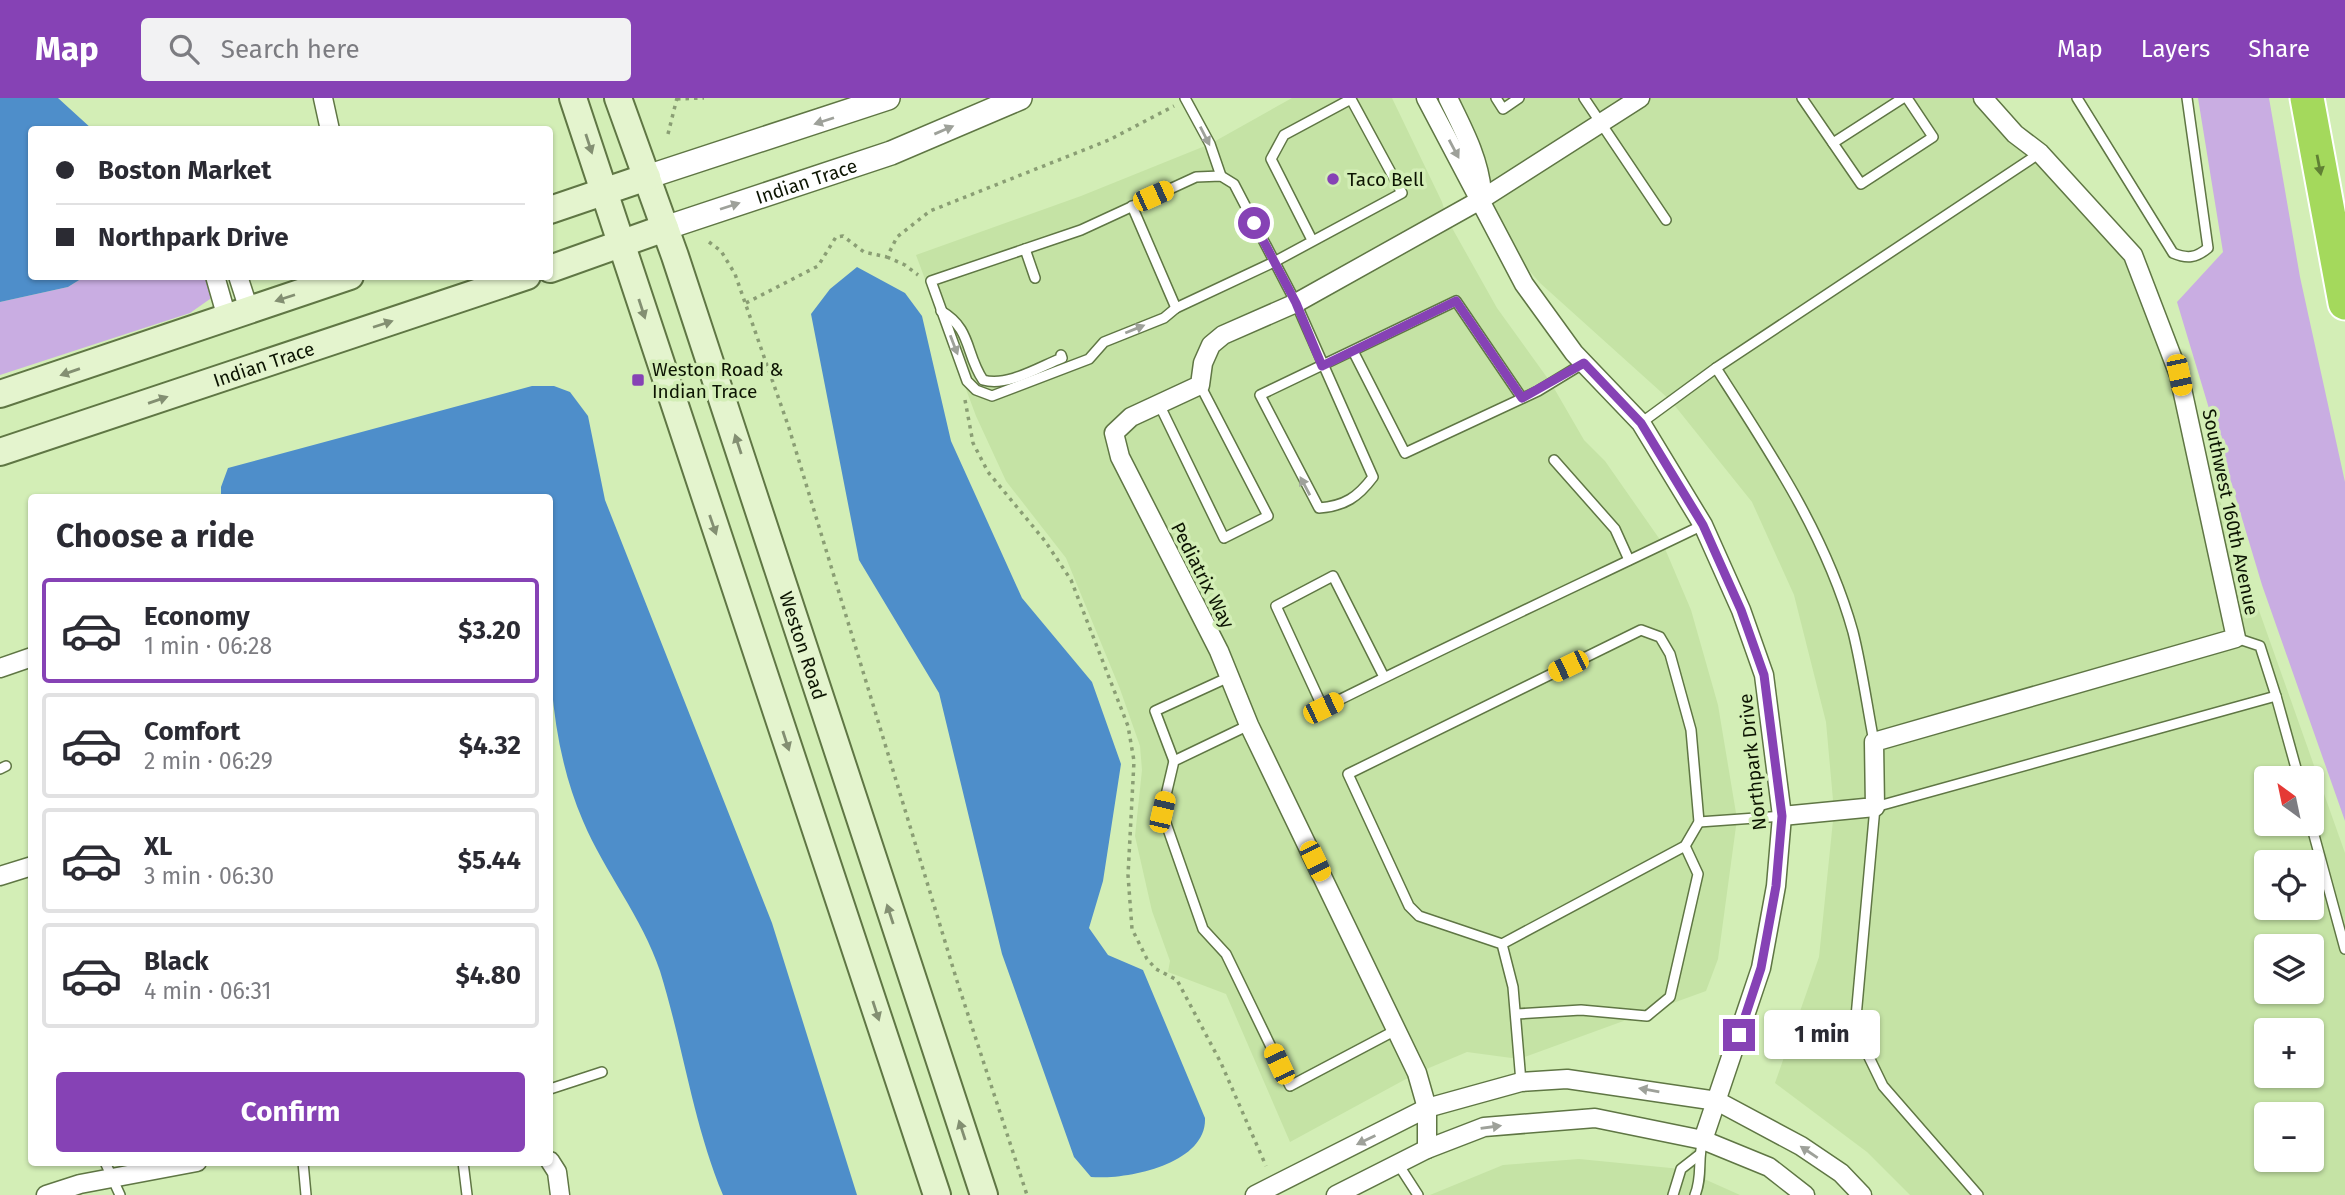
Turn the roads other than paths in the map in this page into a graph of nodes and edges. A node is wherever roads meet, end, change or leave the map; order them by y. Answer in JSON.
{"nodes":[{"id":1,"x":323,"y":98,"type":"edge"},
{"id":2,"x":573,"y":98,"type":"edge"},
{"id":3,"x":618,"y":98,"type":"edge"},
{"id":4,"x":888,"y":98,"type":"edge"},
{"id":5,"x":1020,"y":98,"type":"edge"},
{"id":6,"x":1426,"y":98,"type":"edge"},
{"id":7,"x":1448,"y":98,"type":"edge"},
{"id":8,"x":1496,"y":98,"type":"edge"},
{"id":9,"x":1519,"y":98,"type":"edge"},
{"id":10,"x":1584,"y":98,"type":"edge"},
{"id":11,"x":1640,"y":98,"type":"edge"},
{"id":12,"x":1802,"y":98,"type":"edge"},
{"id":13,"x":1905,"y":98,"type":"edge"},
{"id":14,"x":1983,"y":98,"type":"edge"},
{"id":15,"x":2077,"y":98,"type":"edge"},
{"id":16,"x":2187,"y":98,"type":"edge"},
{"id":17,"x":2307,"y":98,"type":"edge"},
{"id":18,"x":1185,"y":99,"type":"edge"},
{"id":19,"x":1602,"y":123,"type":"junction"},
{"id":20,"x":330,"y":126,"type":"edge"},
{"id":21,"x":1833,"y":143,"type":"junction"},
{"id":22,"x":2040,"y":153,"type":"junction"},
{"id":23,"x":1220,"y":176,"type":"junction"},
{"id":24,"x":647,"y":177,"type":"junction"},
{"id":25,"x":603,"y":191,"type":"junction"},
{"id":26,"x":1482,"y":199,"type":"junction"},
{"id":27,"x":1132,"y":206,"type":"junction"},
{"id":28,"x":553,"y":209,"type":"edge"},
{"id":29,"x":1666,"y":220,"type":"dead end"},
{"id":30,"x":665,"y":228,"type":"junction"},
{"id":31,"x":1312,"y":240,"type":"junction"},
{"id":32,"x":621,"y":244,"type":"junction"},
{"id":33,"x":1025,"y":248,"type":"junction"},
{"id":34,"x":1274,"y":262,"type":"junction"},
{"id":35,"x":553,"y":268,"type":"edge"},
{"id":36,"x":1035,"y":278,"type":"dead end"},
{"id":37,"x":217,"y":280,"type":"edge"},
{"id":38,"x":238,"y":280,"type":"edge"},
{"id":39,"x":338,"y":280,"type":"edge"},
{"id":40,"x":515,"y":280,"type":"edge"},
{"id":41,"x":1296,"y":303,"type":"junction"},
{"id":42,"x":2345,"y":303,"type":"edge"},
{"id":43,"x":1176,"y":308,"type":"junction"},
{"id":44,"x":941,"y":311,"type":"junction"},
{"id":45,"x":238,"y":314,"type":"junction"},
{"id":46,"x":1353,"y":351,"type":"junction"},
{"id":47,"x":1061,"y":355,"type":"dead end"},
{"id":48,"x":1584,"y":363,"type":"junction"},
{"id":49,"x":1322,"y":366,"type":"junction"},
{"id":50,"x":1716,"y":368,"type":"junction"},
{"id":51,"x":1200,"y":385,"type":"junction"},
{"id":52,"x":0,"y":394,"type":"edge"},
{"id":53,"x":1522,"y":398,"type":"junction"},
{"id":54,"x":1159,"y":404,"type":"junction"},
{"id":55,"x":1641,"y":423,"type":"junction"},
{"id":56,"x":1292,"y":429,"type":"dead end"},
{"id":57,"x":1280,"y":435,"type":"junction"},
{"id":58,"x":0,"y":452,"type":"edge"},
{"id":59,"x":1554,"y":460,"type":"dead end"},
{"id":60,"x":1703,"y":525,"type":"junction"},
{"id":61,"x":1629,"y":560,"type":"junction"},
{"id":62,"x":2236,"y":638,"type":"junction"},
{"id":63,"x":28,"y":658,"type":"edge"},
{"id":64,"x":0,"y":668,"type":"edge"},
{"id":65,"x":1229,"y":677,"type":"junction"},
{"id":66,"x":1384,"y":677,"type":"junction"},
{"id":67,"x":2276,"y":696,"type":"junction"},
{"id":68,"x":1249,"y":725,"type":"junction"},
{"id":69,"x":1874,"y":742,"type":"junction"},
{"id":70,"x":1174,"y":761,"type":"junction"},
{"id":71,"x":2295,"y":766,"type":"edge"},
{"id":72,"x":1875,"y":807,"type":"junction"},
{"id":73,"x":1782,"y":816,"type":"junction"},
{"id":74,"x":1699,"y":822,"type":"junction"},
{"id":75,"x":2314,"y":836,"type":"edge"},
{"id":76,"x":1685,"y":846,"type":"junction"},
{"id":77,"x":28,"y":867,"type":"edge"},
{"id":78,"x":0,"y":876,"type":"edge"},
{"id":79,"x":1502,"y":944,"type":"junction"},
{"id":80,"x":2345,"y":949,"type":"edge"},
{"id":81,"x":1516,"y":1014,"type":"junction"},
{"id":82,"x":1396,"y":1030,"type":"junction"},
{"id":83,"x":603,"y":1072,"type":"dead end"},
{"id":84,"x":1521,"y":1082,"type":"junction"},
{"id":85,"x":553,"y":1088,"type":"edge"},
{"id":86,"x":1717,"y":1101,"type":"junction"},
{"id":87,"x":1427,"y":1108,"type":"junction"},
{"id":88,"x":1701,"y":1147,"type":"junction"},
{"id":89,"x":1427,"y":1149,"type":"junction"},
{"id":90,"x":1398,"y":1164,"type":"junction"},
{"id":91,"x":107,"y":1166,"type":"edge"},
{"id":92,"x":184,"y":1166,"type":"edge"},
{"id":93,"x":303,"y":1166,"type":"edge"},
{"id":94,"x":463,"y":1166,"type":"edge"},
{"id":95,"x":553,"y":1166,"type":"edge"},
{"id":96,"x":117,"y":1187,"type":"edge"},
{"id":97,"x":46,"y":1195,"type":"edge"},
{"id":98,"x":89,"y":1195,"type":"edge"},
{"id":99,"x":306,"y":1195,"type":"edge"},
{"id":100,"x":467,"y":1195,"type":"edge"},
{"id":101,"x":560,"y":1195,"type":"edge"},
{"id":102,"x":937,"y":1195,"type":"edge"},
{"id":103,"x":984,"y":1195,"type":"edge"},
{"id":104,"x":1255,"y":1195,"type":"edge"},
{"id":105,"x":1336,"y":1195,"type":"edge"},
{"id":106,"x":1418,"y":1195,"type":"edge"},
{"id":107,"x":1673,"y":1195,"type":"edge"},
{"id":108,"x":1695,"y":1195,"type":"edge"},
{"id":109,"x":1805,"y":1195,"type":"edge"},
{"id":110,"x":1862,"y":1195,"type":"edge"},
{"id":111,"x":1978,"y":1195,"type":"edge"}],
"edges":[{"from":1,"to":20,"type":"street"},
{"from":2,"to":25,"type":"main road","one_way":true},
{"from":3,"to":24,"type":"main road","name":"Weston Road"},
{"from":4,"to":24,"type":"street","one_way":true},
{"from":30,"to":5,"type":"street","name":"Indian Trace","one_way":true},
{"from":6,"to":26,"type":"street","name":"Northpark Drive","one_way":true},
{"from":7,"to":26,"type":"street","name":"Northpark Drive"},
{"from":8,"to":9,"type":"lane"},
{"from":10,"to":19,"type":"lane"},
{"from":11,"to":19,"type":"street"},
{"from":12,"to":21,"type":"lane"},
{"from":13,"to":21,"type":"lane"},
{"from":13,"to":21,"type":"lane"},
{"from":14,"to":22,"type":"street","name":"Southwest 160th Avenue"},
{"from":15,"to":16,"type":"lane"},
{"from":17,"to":42,"type":"highway","one_way":true},
{"from":18,"to":23,"type":"lane","one_way":true},
{"from":19,"to":26,"type":"street"},
{"from":19,"to":29,"type":"lane"},
{"from":22,"to":50,"type":"lane"},
{"from":22,"to":62,"type":"street","name":"Southwest 160th Avenue"},
{"from":23,"to":27,"type":"lane"},
{"from":23,"to":34,"type":"lane"},
{"from":24,"to":25,"type":"main road"},
{"from":24,"to":30,"type":"main road","name":"Weston Road"},
{"from":25,"to":28,"type":"main road"},
{"from":25,"to":32,"type":"main road"},
{"from":26,"to":41,"type":"street"},
{"from":26,"to":48,"type":"street","name":"Northpark Drive"},
{"from":27,"to":33,"type":"lane"},
{"from":27,"to":43,"type":"lane"},
{"from":30,"to":32,"type":"main road","name":"Indian Trace"},
{"from":103,"to":30,"type":"main road","name":"Weston Road","one_way":true},
{"from":31,"to":31,"type":"lane"},
{"from":31,"to":34,"type":"lane"},
{"from":32,"to":35,"type":"main road","name":"Indian Trace"},
{"from":32,"to":102,"type":"main road","one_way":true},
{"from":33,"to":36,"type":"lane"},
{"from":33,"to":44,"type":"lane"},
{"from":34,"to":41,"type":"lane"},
{"from":34,"to":43,"type":"lane"},
{"from":37,"to":45,"type":"street"},
{"from":38,"to":45,"type":"street"},
{"from":39,"to":45,"type":"main road","one_way":true},
{"from":58,"to":40,"type":"main road","name":"Indian Trace","one_way":true},
{"from":41,"to":49,"type":"lane"},
{"from":41,"to":51,"type":"street"},
{"from":44,"to":43,"type":"lane","one_way":true},
{"from":44,"to":47,"type":"lane"},
{"from":45,"to":52,"type":"main road","one_way":true},
{"from":46,"to":49,"type":"lane"},
{"from":46,"to":53,"type":"lane"},
{"from":46,"to":53,"type":"lane"},
{"from":48,"to":53,"type":"lane"},
{"from":48,"to":55,"type":"street","name":"Northpark Drive"},
{"from":49,"to":57,"type":"lane"},
{"from":49,"to":57,"type":"lane","one_way":true},
{"from":50,"to":55,"type":"lane"},
{"from":50,"to":69,"type":"lane"},
{"from":51,"to":54,"type":"street","name":"Pediatrix Way"},
{"from":51,"to":54,"type":"lane"},
{"from":54,"to":65,"type":"street","name":"Pediatrix Way"},
{"from":55,"to":60,"type":"street","name":"Northpark Drive"},
{"from":56,"to":57,"type":"lane"},
{"from":59,"to":61,"type":"lane"},
{"from":60,"to":61,"type":"lane"},
{"from":60,"to":73,"type":"street","name":"Northpark Drive"},
{"from":61,"to":66,"type":"lane"},
{"from":62,"to":67,"type":"lane"},
{"from":62,"to":69,"type":"street","name":"Southwest 160th Avenue"},
{"from":63,"to":64,"type":"street"},
{"from":65,"to":68,"type":"street","name":"Pediatrix Way"},
{"from":65,"to":70,"type":"lane"},
{"from":66,"to":66,"type":"lane"},
{"from":67,"to":71,"type":"lane"},
{"from":67,"to":72,"type":"lane"},
{"from":68,"to":70,"type":"lane"},
{"from":68,"to":82,"type":"street","name":"Pediatrix Way"},
{"from":69,"to":72,"type":"street"},
{"from":70,"to":82,"type":"lane"},
{"from":72,"to":73,"type":"street"},
{"from":72,"to":111,"type":"lane"},
{"from":73,"to":74,"type":"lane"},
{"from":73,"to":86,"type":"street","name":"Northpark Drive"},
{"from":74,"to":76,"type":"lane"},
{"from":74,"to":79,"type":"lane"},
{"from":75,"to":80,"type":"lane"},
{"from":76,"to":79,"type":"lane"},
{"from":76,"to":81,"type":"lane"},
{"from":77,"to":78,"type":"street"},
{"from":79,"to":81,"type":"lane"},
{"from":81,"to":84,"type":"lane"},
{"from":82,"to":87,"type":"street","name":"Pediatrix Way"},
{"from":83,"to":85,"type":"lane"},
{"from":86,"to":84,"type":"street","one_way":true},
{"from":84,"to":87,"type":"street"},
{"from":86,"to":88,"type":"street","name":"Northpark Drive"},
{"from":110,"to":86,"type":"street","one_way":true},
{"from":87,"to":89,"type":"street","name":"Pediatrix Way"},
{"from":87,"to":104,"type":"street","one_way":true},
{"from":89,"to":88,"type":"street","one_way":true},
{"from":88,"to":107,"type":"lane"},
{"from":88,"to":108,"type":"lane"},
{"from":88,"to":109,"type":"street"},
{"from":89,"to":90,"type":"street"},
{"from":90,"to":105,"type":"street"},
{"from":90,"to":106,"type":"lane"},
{"from":91,"to":96,"type":"lane"},
{"from":92,"to":96,"type":"street"},
{"from":93,"to":99,"type":"lane"},
{"from":94,"to":100,"type":"lane"},
{"from":95,"to":101,"type":"street"},
{"from":96,"to":97,"type":"street"},
{"from":96,"to":98,"type":"street"}]}
